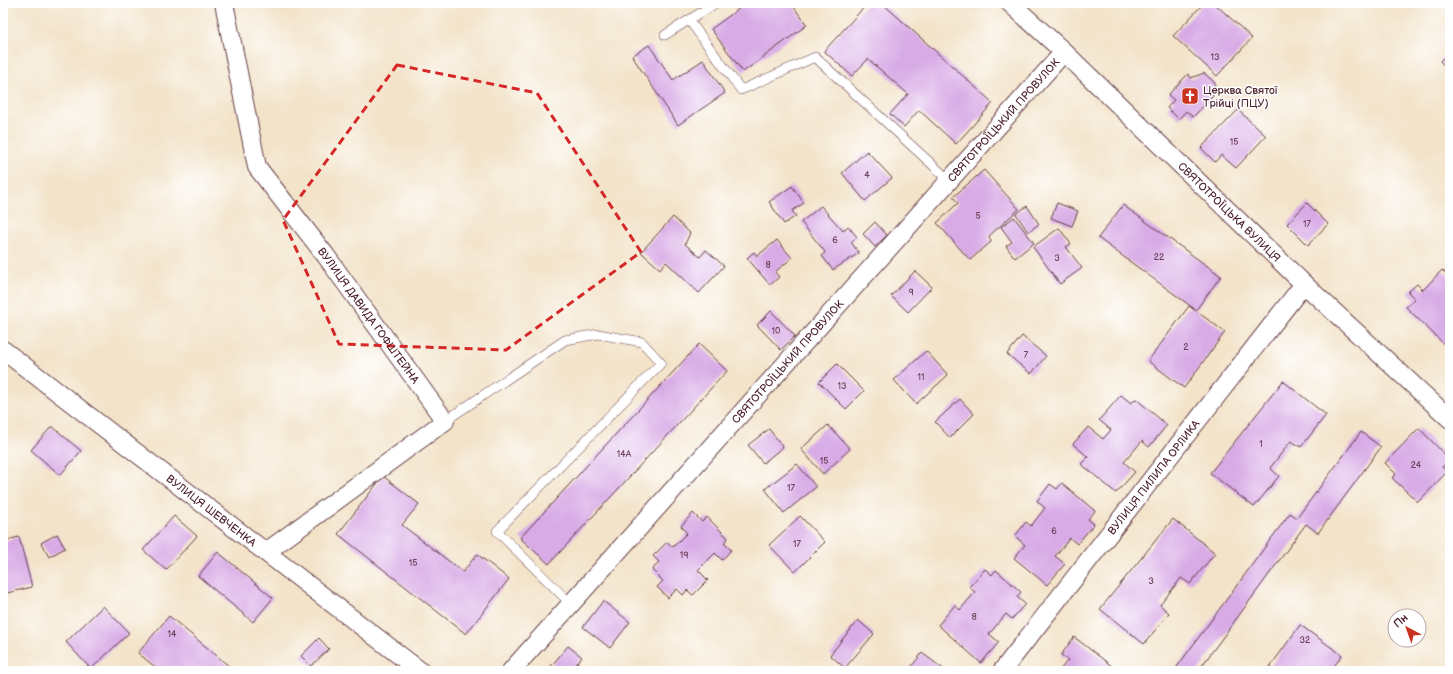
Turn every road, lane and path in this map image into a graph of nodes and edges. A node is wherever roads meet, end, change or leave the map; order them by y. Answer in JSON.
{"nodes":[{"id":1,"x":224,"y":3,"type":"edge"},
{"id":2,"x":716,"y":3,"type":"edge"},
{"id":3,"x":1010,"y":3,"type":"edge"},
{"id":4,"x":689,"y":20,"type":"junction"},
{"id":5,"x":665,"y":35,"type":"dead end"},
{"id":6,"x":1064,"y":52,"type":"junction"},
{"id":7,"x":949,"y":180,"type":"junction"},
{"id":8,"x":1304,"y":284,"type":"junction"},
{"id":9,"x":3,"y":350,"type":"edge"},
{"id":10,"x":1450,"y":419,"type":"edge"},
{"id":11,"x":445,"y":421,"type":"junction"},
{"id":12,"x":266,"y":552,"type":"junction"},
{"id":13,"x":571,"y":604,"type":"junction"},
{"id":14,"x":420,"y":671,"type":"edge"},
{"id":15,"x":511,"y":671,"type":"edge"},
{"id":16,"x":1002,"y":671,"type":"edge"}],
"edges":[{"from":1,"to":11,"type":"street","name":"ВУЛИЦЯ ДАВИДА ГОФШТЕЙНА"},
{"from":2,"to":4,"type":"lane"},
{"from":3,"to":6,"type":"street","name":"СВЯТОТРОЇЦЬКА ВУЛИЦЯ"},
{"from":4,"to":5,"type":"lane"},
{"from":4,"to":7,"type":"lane"},
{"from":6,"to":7,"type":"street","name":"СВЯТОТРОЇЦЬКИЙ ПРОВУЛОК"},
{"from":6,"to":8,"type":"street","name":"СВЯТОТРОЇЦЬКА ВУЛИЦЯ"},
{"from":7,"to":13,"type":"street","name":"СВЯТОТРОЇЦЬКИЙ ПРОВУЛОК"},
{"from":8,"to":10,"type":"street","name":"СВЯТОТРОЇЦЬКА ВУЛИЦЯ"},
{"from":8,"to":16,"type":"street","name":"ВУЛИЦЯ ПИЛИПА ОРЛИКА"},
{"from":9,"to":12,"type":"street","name":"ВУЛИЦЯ ШЕВЧЕНКА"},
{"from":11,"to":12,"type":"street"},
{"from":11,"to":13,"type":"lane"},
{"from":12,"to":14,"type":"street","name":"ВУЛИЦЯ ШЕВЧЕНКА"},
{"from":13,"to":15,"type":"street","name":"СВЯТОТРОЇЦЬКИЙ ПРОВУЛОК"}]}
